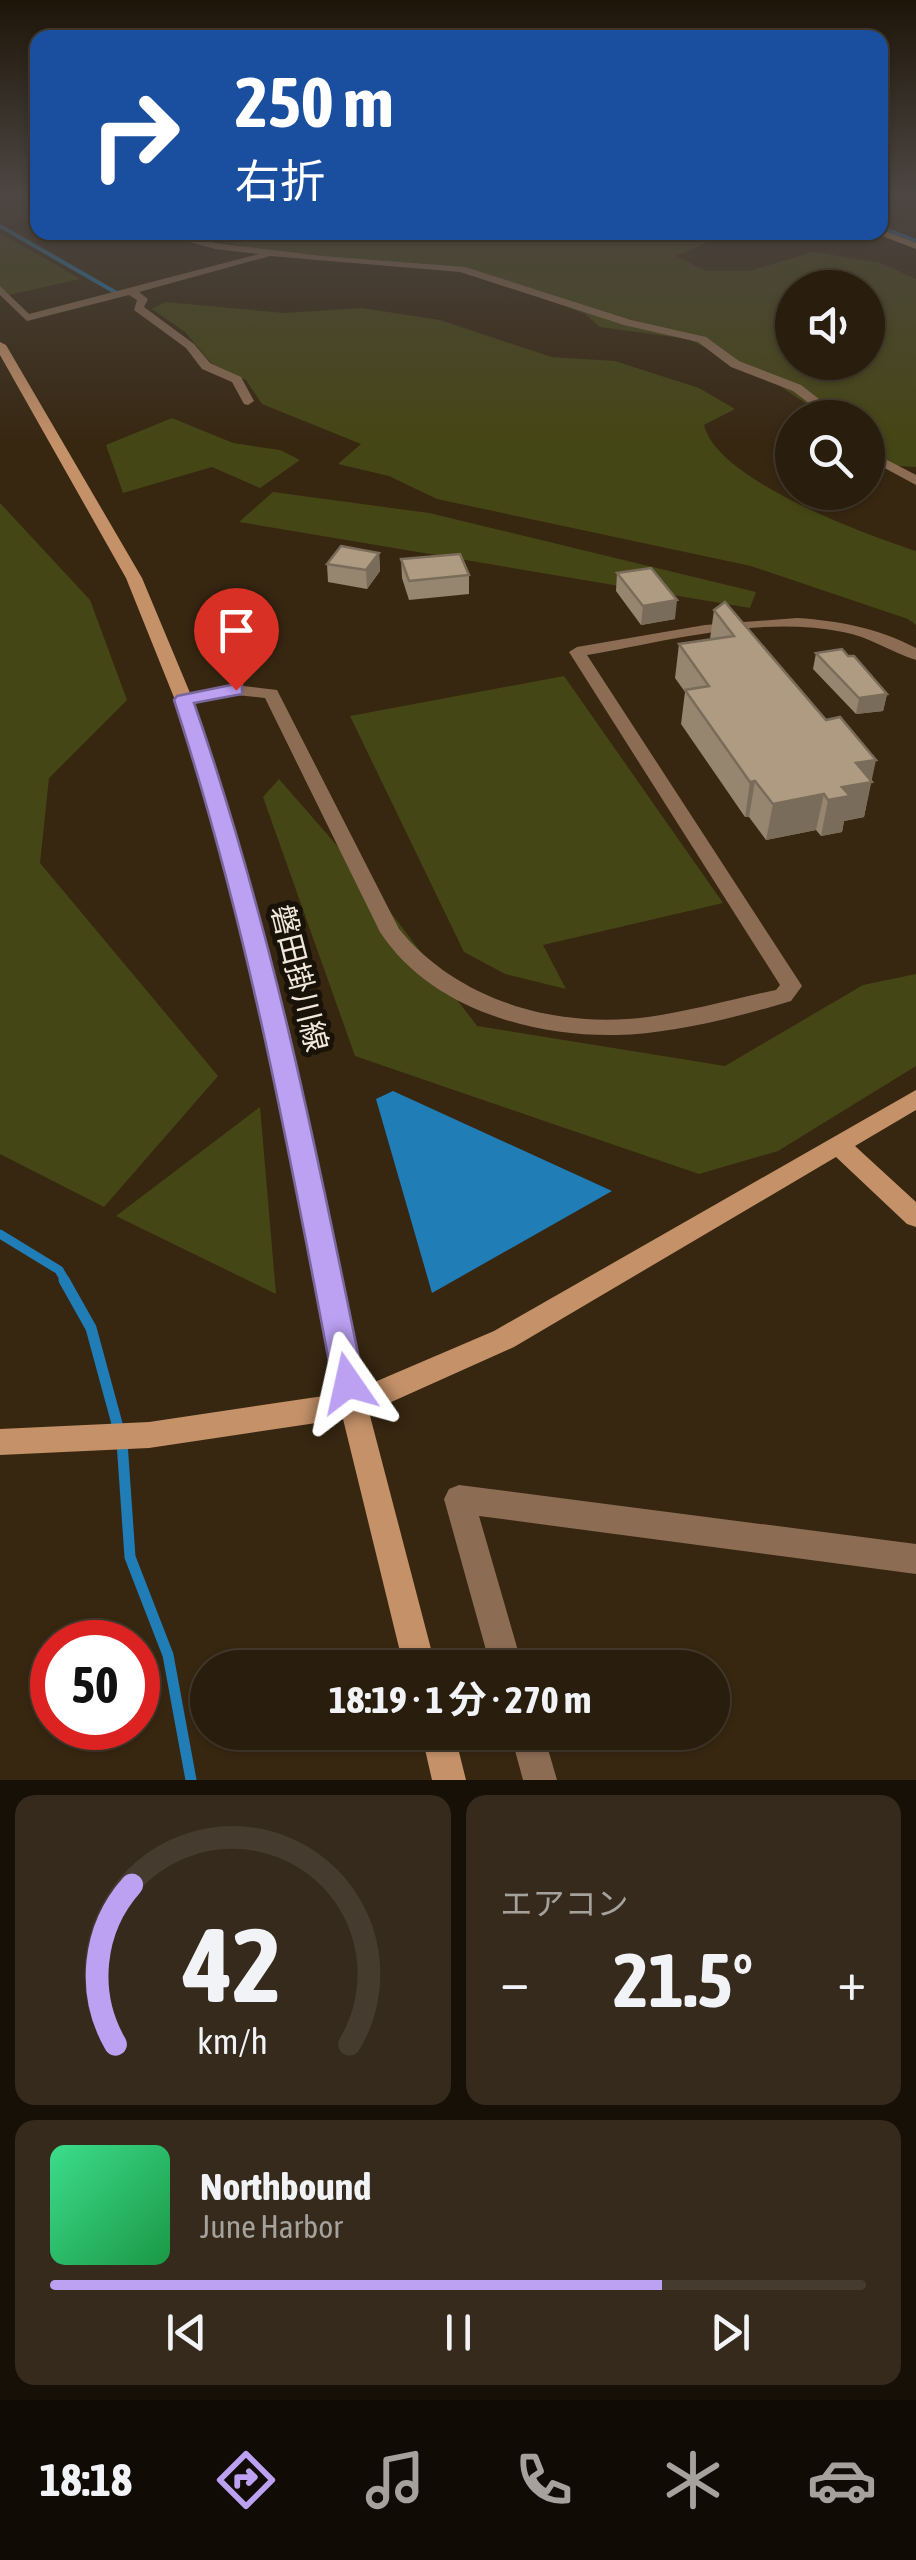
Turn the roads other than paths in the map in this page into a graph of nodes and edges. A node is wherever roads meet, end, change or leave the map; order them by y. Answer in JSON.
{"nodes":[{"id":1,"x":185,"y":277,"type":"edge"},
{"id":2,"x":481,"y":277,"type":"edge"},
{"id":3,"x":0,"y":289,"type":"edge"},
{"id":4,"x":130,"y":291,"type":"junction"},
{"id":5,"x":0,"y":345,"type":"edge"},
{"id":6,"x":812,"y":400,"type":"edge"},
{"id":7,"x":248,"y":401,"type":"dead end"},
{"id":8,"x":885,"y":464,"type":"edge"},
{"id":9,"x":916,"y":481,"type":"edge"},
{"id":10,"x":916,"y":655,"type":"edge"},
{"id":11,"x":184,"y":700,"type":"junction"},
{"id":12,"x":916,"y":1099,"type":"edge"},
{"id":13,"x":838,"y":1145,"type":"junction"},
{"id":14,"x":916,"y":1217,"type":"edge"},
{"id":15,"x":353,"y":1404,"type":"junction"},
{"id":16,"x":0,"y":1442,"type":"edge"},
{"id":17,"x":916,"y":1559,"type":"edge"},
{"id":18,"x":415,"y":1650,"type":"edge"},
{"id":19,"x":503,"y":1650,"type":"edge"},
{"id":20,"x":442,"y":1750,"type":"edge"},
{"id":21,"x":531,"y":1750,"type":"edge"},
{"id":22,"x":449,"y":1780,"type":"edge"},
{"id":23,"x":540,"y":1780,"type":"edge"}],
"edges":[{"from":1,"to":4,"type":"street"},
{"from":2,"to":6,"type":"street"},
{"from":3,"to":4,"type":"street"},
{"from":4,"to":7,"type":"street"},
{"from":5,"to":11,"type":"main road","name":"磐田掛川線"},
{"from":8,"to":9,"type":"street"},
{"from":10,"to":11,"type":"street"},
{"from":11,"to":15,"type":"main road","name":"磐田掛川線"},
{"from":12,"to":13,"type":"main road"},
{"from":13,"to":14,"type":"main road"},
{"from":13,"to":15,"type":"main road"},
{"from":15,"to":16,"type":"main road"},
{"from":15,"to":18,"type":"main road","name":"磐田掛川線"},
{"from":17,"to":19,"type":"street"},
{"from":20,"to":22,"type":"main road"},
{"from":21,"to":23,"type":"street"}]}
